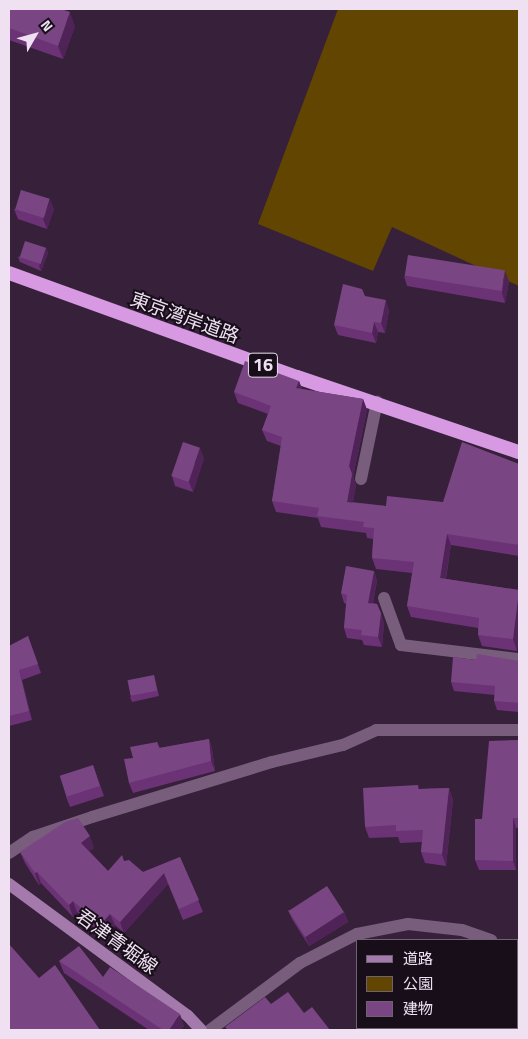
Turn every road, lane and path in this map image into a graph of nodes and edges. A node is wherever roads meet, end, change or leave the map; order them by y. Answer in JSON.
{"nodes":[{"id":1,"x":9,"y":273,"type":"edge"},
{"id":2,"x":377,"y":402,"type":"junction"},
{"id":3,"x":519,"y":452,"type":"edge"},
{"id":4,"x":361,"y":479,"type":"dead end"},
{"id":5,"x":384,"y":598,"type":"dead end"},
{"id":6,"x":519,"y":659,"type":"edge"},
{"id":7,"x":519,"y":730,"type":"edge"},
{"id":8,"x":9,"y":853,"type":"edge"},
{"id":9,"x":9,"y":884,"type":"edge"},
{"id":10,"x":488,"y":939,"type":"edge"},
{"id":11,"x":201,"y":1030,"type":"edge"},
{"id":12,"x":210,"y":1030,"type":"edge"}],
"edges":[{"from":1,"to":2,"type":"highway","name":"東京湾岸道路","number":"16"},
{"from":2,"to":3,"type":"highway","name":"東京湾岸道路","number":"16"},
{"from":2,"to":4,"type":"street"},
{"from":5,"to":6,"type":"street"},
{"from":7,"to":8,"type":"street"},
{"from":9,"to":11,"type":"main road","name":"君津青堀線"},
{"from":10,"to":12,"type":"street"}]}
